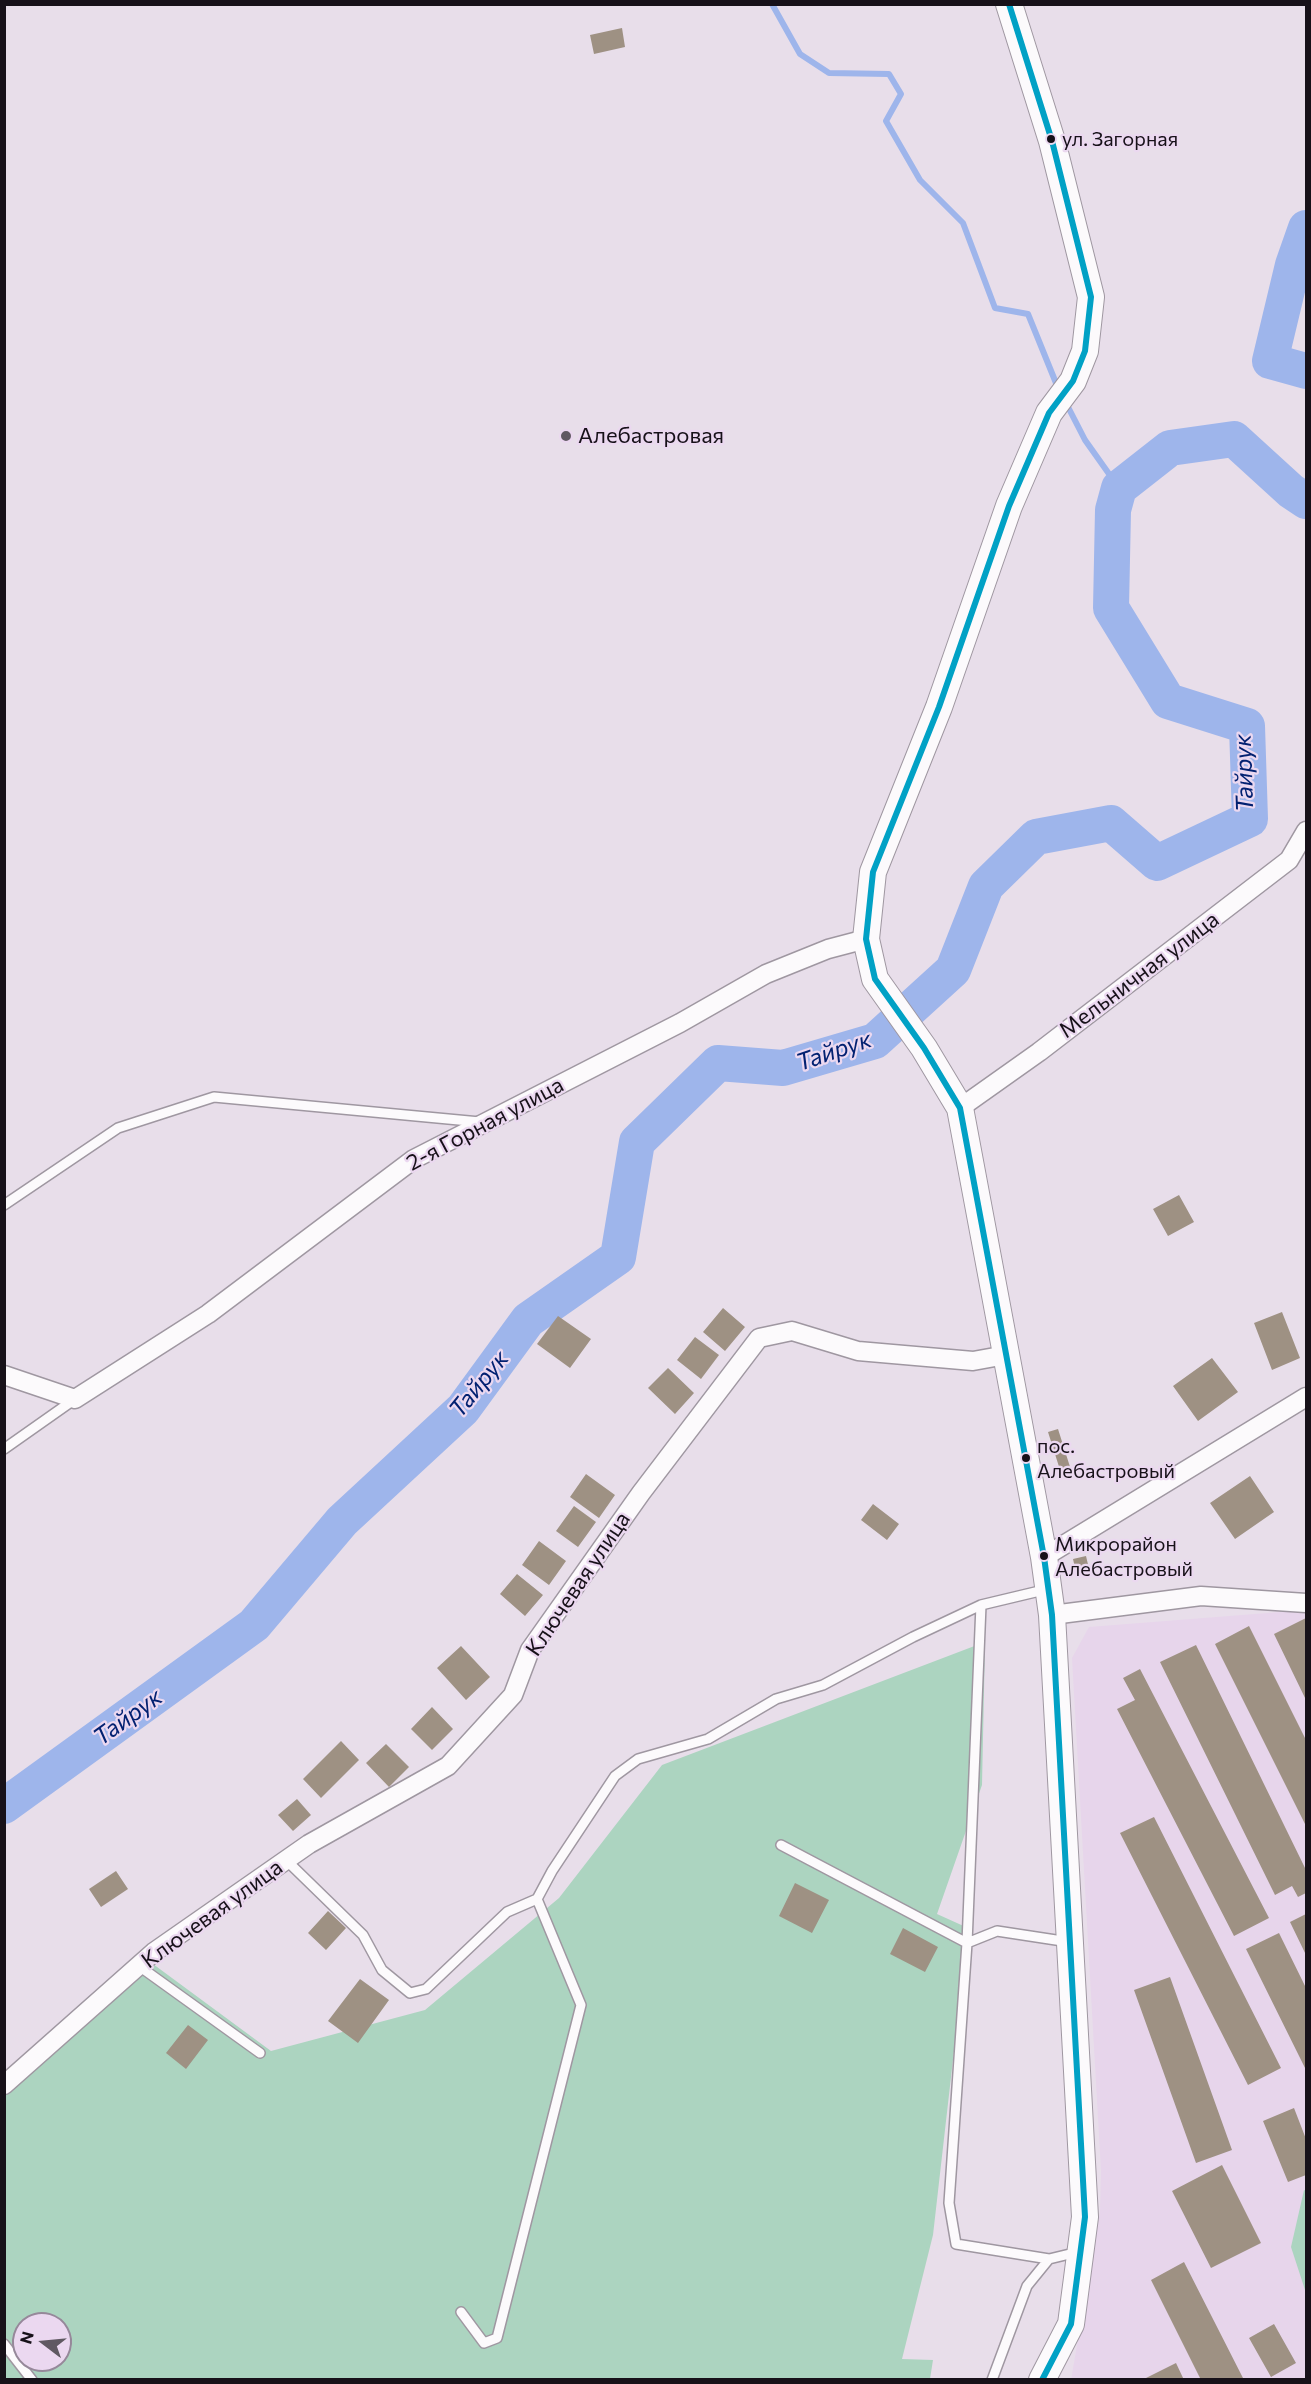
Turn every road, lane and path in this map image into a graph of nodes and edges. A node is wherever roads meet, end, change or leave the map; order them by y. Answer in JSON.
{"nodes":[{"id":1,"x":1009,"y":4,"type":"edge"},
{"id":2,"x":1306,"y":831,"type":"edge"},
{"id":3,"x":866,"y":939,"type":"junction"},
{"id":4,"x":960,"y":1108,"type":"junction"},
{"id":5,"x":486,"y":1123,"type":"junction"},
{"id":6,"x":4,"y":1205,"type":"edge"},
{"id":7,"x":1006,"y":1355,"type":"junction"},
{"id":8,"x":4,"y":1375,"type":"edge"},
{"id":9,"x":1306,"y":1397,"type":"edge"},
{"id":10,"x":75,"y":1399,"type":"junction"},
{"id":11,"x":4,"y":1449,"type":"edge"},
{"id":12,"x":1044,"y":1557,"type":"junction"},
{"id":13,"x":1048,"y":1589,"type":"junction"},
{"id":14,"x":1306,"y":1603,"type":"edge"},
{"id":15,"x":981,"y":1605,"type":"junction"},
{"id":16,"x":1052,"y":1615,"type":"junction"},
{"id":17,"x":781,"y":1845,"type":"dead end"},
{"id":18,"x":286,"y":1860,"type":"junction"},
{"id":19,"x":537,"y":1899,"type":"junction"},
{"id":20,"x":1070,"y":1942,"type":"junction"},
{"id":21,"x":966,"y":1943,"type":"junction"},
{"id":22,"x":139,"y":1966,"type":"junction"},
{"id":23,"x":260,"y":2053,"type":"dead end"},
{"id":24,"x":4,"y":2085,"type":"edge"},
{"id":25,"x":1081,"y":2252,"type":"junction"},
{"id":26,"x":1049,"y":2259,"type":"junction"},
{"id":27,"x":461,"y":2312,"type":"dead end"},
{"id":28,"x":4,"y":2344,"type":"edge"},
{"id":29,"x":32,"y":2379,"type":"edge"},
{"id":30,"x":992,"y":2379,"type":"edge"},
{"id":31,"x":1042,"y":2379,"type":"edge"}],
"edges":[{"from":1,"to":3,"type":"street"},
{"from":2,"to":4,"type":"street","name":"Мельничная улица"},
{"from":3,"to":4,"type":"street"},
{"from":3,"to":5,"type":"street","name":"2-я Горная улица"},
{"from":4,"to":7,"type":"street"},
{"from":5,"to":6,"type":"lane"},
{"from":5,"to":10,"type":"street","name":"2-я Горная улица"},
{"from":7,"to":12,"type":"street"},
{"from":7,"to":18,"type":"street","name":"Ключевая улица"},
{"from":8,"to":10,"type":"street"},
{"from":9,"to":12,"type":"street"},
{"from":10,"to":11,"type":"lane"},
{"from":12,"to":13,"type":"street"},
{"from":13,"to":15,"type":"lane"},
{"from":13,"to":16,"type":"street"},
{"from":14,"to":16,"type":"street"},
{"from":15,"to":19,"type":"lane"},
{"from":15,"to":21,"type":"lane"},
{"from":16,"to":20,"type":"street"},
{"from":17,"to":21,"type":"lane"},
{"from":18,"to":19,"type":"lane"},
{"from":18,"to":22,"type":"street","name":"Ключевая улица"},
{"from":19,"to":27,"type":"lane"},
{"from":20,"to":21,"type":"lane"},
{"from":20,"to":25,"type":"street"},
{"from":21,"to":26,"type":"lane"},
{"from":22,"to":23,"type":"lane"},
{"from":22,"to":24,"type":"street","name":"Ключевая улица"},
{"from":25,"to":26,"type":"lane"},
{"from":25,"to":31,"type":"street"},
{"from":26,"to":30,"type":"lane"},
{"from":28,"to":29,"type":"lane"}]}
